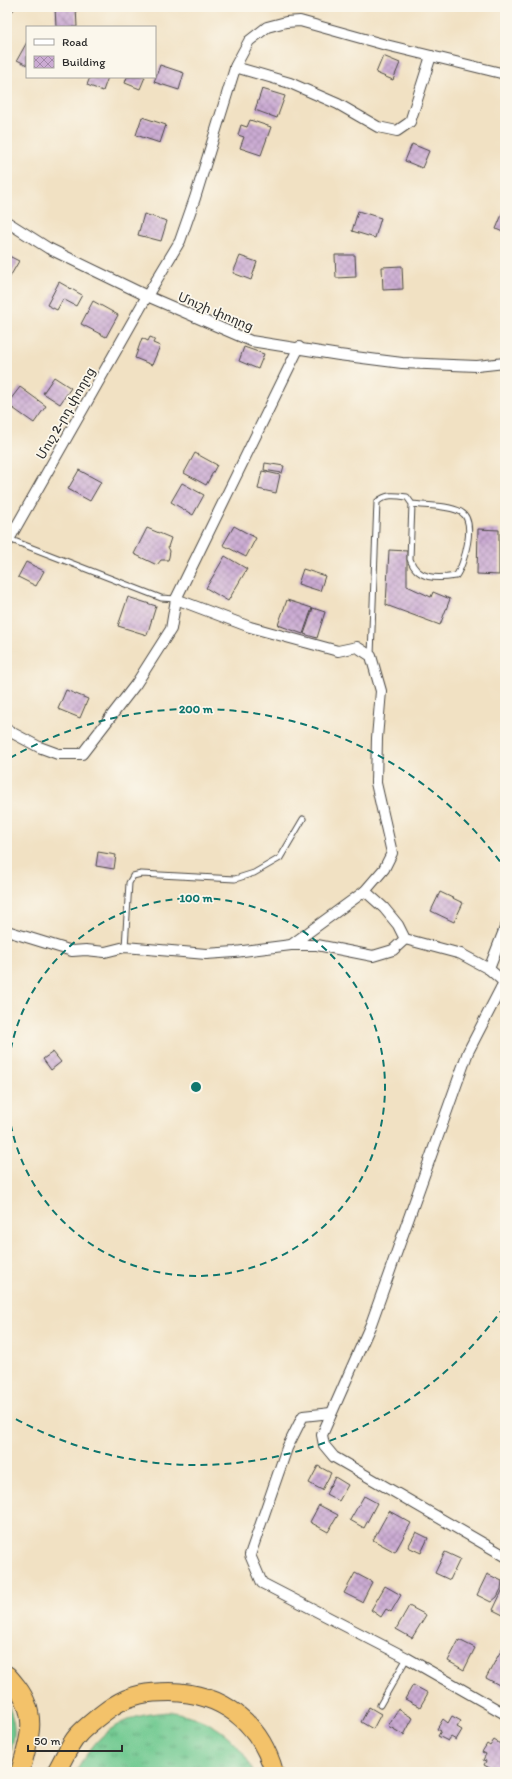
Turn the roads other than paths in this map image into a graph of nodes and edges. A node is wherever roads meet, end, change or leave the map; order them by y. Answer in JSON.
{"nodes":[{"id":1,"x":12,"y":7,"type":"edge"},
{"id":2,"x":7,"y":12,"type":"edge"},
{"id":3,"x":431,"y":56,"type":"junction"},
{"id":4,"x":235,"y":67,"type":"junction"},
{"id":5,"x":505,"y":74,"type":"edge"},
{"id":6,"x":7,"y":222,"type":"edge"},
{"id":7,"x":147,"y":296,"type":"junction"},
{"id":8,"x":299,"y":348,"type":"junction"},
{"id":9,"x":505,"y":363,"type":"edge"},
{"id":10,"x":412,"y":504,"type":"junction"},
{"id":11,"x":8,"y":541,"type":"edge"},
{"id":12,"x":176,"y":599,"type":"junction"},
{"id":13,"x":370,"y":656,"type":"junction"},
{"id":14,"x":7,"y":730,"type":"edge"},
{"id":15,"x":303,"y":819,"type":"dead end"},
{"id":16,"x":365,"y":891,"type":"junction"},
{"id":17,"x":505,"y":928,"type":"edge"},
{"id":18,"x":7,"y":931,"type":"edge"},
{"id":19,"x":405,"y":939,"type":"junction"},
{"id":20,"x":291,"y":945,"type":"junction"},
{"id":21,"x":125,"y":947,"type":"junction"},
{"id":22,"x":489,"y":969,"type":"junction"},
{"id":23,"x":504,"y":982,"type":"edge"},
{"id":24,"x":332,"y":1413,"type":"junction"},
{"id":25,"x":505,"y":1556,"type":"edge"},
{"id":26,"x":407,"y":1658,"type":"junction"},
{"id":27,"x":7,"y":1675,"type":"edge"},
{"id":28,"x":380,"y":1705,"type":"dead end"},
{"id":29,"x":505,"y":1714,"type":"edge"},
{"id":30,"x":20,"y":1772,"type":"edge"},
{"id":31,"x":56,"y":1772,"type":"edge"},
{"id":32,"x":274,"y":1772,"type":"edge"}],
"edges":[{"from":1,"to":2,"type":"lane"},
{"from":3,"to":4,"type":"street","name":"Մուշ 2-րդ փողոց"},
{"from":3,"to":4,"type":"street"},
{"from":3,"to":5,"type":"street","name":"Մուշ 2-րդ փողոց"},
{"from":4,"to":7,"type":"street","name":"Մուշ 2-րդ փողոց"},
{"from":6,"to":7,"type":"street","name":"Մուշի փողոց"},
{"from":7,"to":8,"type":"street","name":"Մուշի փողոց"},
{"from":7,"to":11,"type":"street","name":"Մուշ 2-րդ փողոց"},
{"from":8,"to":9,"type":"street","name":"Մուշի փողոց"},
{"from":8,"to":12,"type":"street"},
{"from":10,"to":10,"type":"lane"},
{"from":10,"to":13,"type":"lane"},
{"from":11,"to":12,"type":"lane"},
{"from":12,"to":13,"type":"street"},
{"from":12,"to":14,"type":"street"},
{"from":13,"to":16,"type":"street"},
{"from":15,"to":21,"type":"lane"},
{"from":16,"to":19,"type":"street"},
{"from":16,"to":20,"type":"street"},
{"from":17,"to":22,"type":"street"},
{"from":18,"to":21,"type":"street"},
{"from":19,"to":20,"type":"street"},
{"from":19,"to":22,"type":"street"},
{"from":20,"to":21,"type":"street"},
{"from":22,"to":23,"type":"street"},
{"from":23,"to":24,"type":"street"},
{"from":24,"to":25,"type":"street"},
{"from":24,"to":26,"type":"street"},
{"from":26,"to":28,"type":"lane"},
{"from":26,"to":29,"type":"street"},
{"from":27,"to":30,"type":"highway"},
{"from":31,"to":32,"type":"highway"}]}
